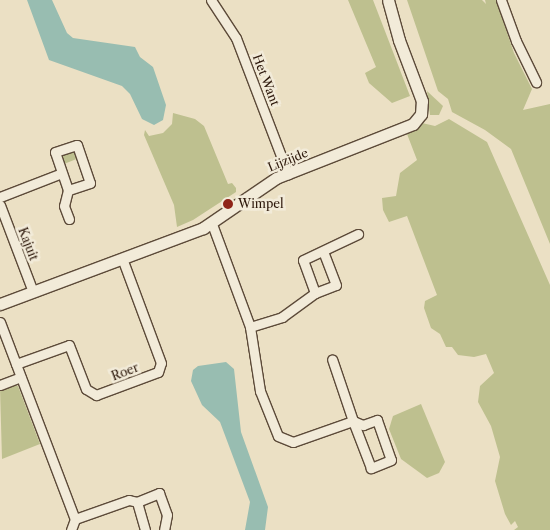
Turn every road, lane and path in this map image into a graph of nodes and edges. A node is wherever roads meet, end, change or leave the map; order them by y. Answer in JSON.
{"nodes":[{"id":1,"x":211,"y":0,"type":"edge"},
{"id":2,"x":380,"y":0,"type":"edge"},
{"id":3,"x":388,"y":0,"type":"edge"},
{"id":4,"x":501,"y":0,"type":"edge"},
{"id":5,"x":399,"y":40,"type":"junction"},
{"id":6,"x":536,"y":82,"type":"dead end"},
{"id":7,"x":62,"y":173,"type":"junction"},
{"id":8,"x":288,"y":174,"type":"junction"},
{"id":9,"x":68,"y":190,"type":"junction"},
{"id":10,"x":0,"y":197,"type":"edge"},
{"id":11,"x":0,"y":205,"type":"edge"},
{"id":12,"x":69,"y":219,"type":"dead end"},
{"id":13,"x":212,"y":224,"type":"junction"},
{"id":14,"x":358,"y":234,"type":"dead end"},
{"id":15,"x":324,"y":253,"type":"junction"},
{"id":16,"x":122,"y":258,"type":"junction"},
{"id":17,"x":33,"y":292,"type":"junction"},
{"id":18,"x":316,"y":294,"type":"junction"},
{"id":19,"x":0,"y":304,"type":"edge"},
{"id":20,"x":0,"y":322,"type":"edge"},
{"id":21,"x":250,"y":327,"type":"junction"},
{"id":22,"x":332,"y":359,"type":"dead end"},
{"id":23,"x":16,"y":364,"type":"junction"},
{"id":24,"x":21,"y":377,"type":"junction"},
{"id":25,"x":0,"y":385,"type":"edge"},
{"id":26,"x":353,"y":421,"type":"junction"},
{"id":27,"x":136,"y":502,"type":"junction"},
{"id":28,"x":75,"y":519,"type":"junction"},
{"id":29,"x":71,"y":530,"type":"edge"},
{"id":30,"x":145,"y":530,"type":"edge"},
{"id":31,"x":164,"y":530,"type":"edge"}],
"edges":[{"from":1,"to":8,"type":"street","name":"Het Want"},
{"from":2,"to":5,"type":"street"},
{"from":3,"to":5,"type":"street","name":"Lijzijde"},
{"from":4,"to":6,"type":"street"},
{"from":5,"to":8,"type":"street","name":"Lijzijde"},
{"from":7,"to":9,"type":"street"},
{"from":7,"to":9,"type":"street"},
{"from":7,"to":10,"type":"street"},
{"from":8,"to":13,"type":"street","name":"Lijzijde"},
{"from":9,"to":12,"type":"street"},
{"from":11,"to":17,"type":"street","name":"Kajuit"},
{"from":13,"to":16,"type":"street","name":"Lijzijde"},
{"from":13,"to":21,"type":"street"},
{"from":14,"to":15,"type":"street"},
{"from":15,"to":18,"type":"street"},
{"from":15,"to":18,"type":"street"},
{"from":16,"to":17,"type":"street","name":"Lijzijde"},
{"from":16,"to":23,"type":"street","name":"Roer"},
{"from":17,"to":19,"type":"street","name":"Lijzijde"},
{"from":18,"to":21,"type":"street"},
{"from":20,"to":23,"type":"street"},
{"from":21,"to":26,"type":"street"},
{"from":22,"to":26,"type":"street"},
{"from":23,"to":24,"type":"street"},
{"from":24,"to":25,"type":"street"},
{"from":24,"to":28,"type":"street"},
{"from":26,"to":26,"type":"street"},
{"from":27,"to":28,"type":"street"},
{"from":27,"to":30,"type":"street"},
{"from":27,"to":31,"type":"street"},
{"from":28,"to":29,"type":"street"}]}
